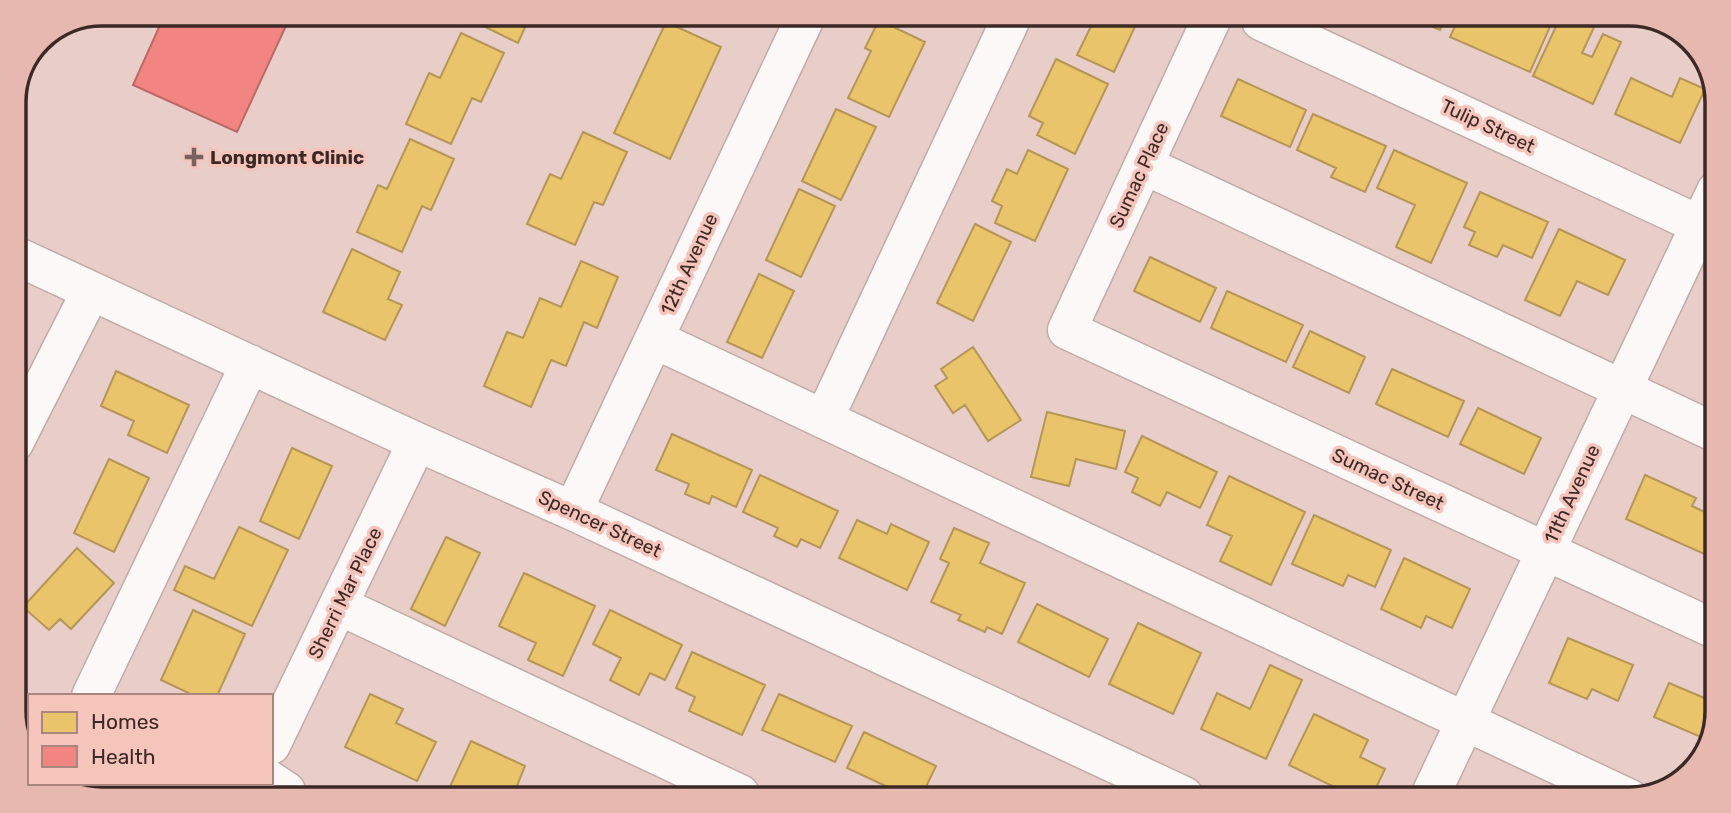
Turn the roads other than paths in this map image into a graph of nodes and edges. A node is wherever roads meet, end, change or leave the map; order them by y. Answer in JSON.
{"nodes":[{"id":1,"x":801,"y":26,"type":"edge"},
{"id":2,"x":1008,"y":26,"type":"edge"},
{"id":3,"x":1208,"y":26,"type":"edge"},
{"id":4,"x":1272,"y":26,"type":"edge"},
{"id":5,"x":1144,"y":165,"type":"junction"},
{"id":6,"x":1705,"y":228,"type":"edge"},
{"id":7,"x":1705,"y":233,"type":"edge"},
{"id":8,"x":26,"y":261,"type":"edge"},
{"id":9,"x":91,"y":291,"type":"junction"},
{"id":10,"x":1067,"y":330,"type":"joint"},
{"id":11,"x":654,"y":339,"type":"junction"},
{"id":12,"x":250,"y":364,"type":"junction"},
{"id":13,"x":1621,"y":390,"type":"junction"},
{"id":14,"x":26,"y":419,"type":"edge"},
{"id":15,"x":824,"y":419,"type":"junction"},
{"id":16,"x":1705,"y":428,"type":"edge"},
{"id":17,"x":417,"y":442,"type":"junction"},
{"id":18,"x":573,"y":511,"type":"junction"},
{"id":19,"x":1545,"y":552,"type":"junction"},
{"id":20,"x":340,"y":606,"type":"junction"},
{"id":21,"x":1705,"y":626,"type":"edge"},
{"id":22,"x":92,"y":694,"type":"edge"},
{"id":23,"x":1466,"y":721,"type":"junction"},
{"id":24,"x":273,"y":741,"type":"edge"},
{"id":25,"x":725,"y":787,"type":"edge"},
{"id":26,"x":1165,"y":787,"type":"edge"},
{"id":27,"x":1434,"y":787,"type":"edge"},
{"id":28,"x":1605,"y":787,"type":"edge"}],
"edges":[{"from":1,"to":11,"type":"street","name":"12th Avenue"},
{"from":2,"to":15,"type":"street"},
{"from":3,"to":5,"type":"street","name":"Sumac Place"},
{"from":4,"to":6,"type":"street","name":"Tulip Street"},
{"from":5,"to":10,"type":"street","name":"Sumac Place"},
{"from":5,"to":13,"type":"street"},
{"from":7,"to":13,"type":"street","name":"11th Avenue"},
{"from":8,"to":9,"type":"street","name":"Spencer Street"},
{"from":9,"to":12,"type":"street","name":"Spencer Street"},
{"from":9,"to":14,"type":"street"},
{"from":10,"to":19,"type":"street","name":"Sumac Street"},
{"from":11,"to":15,"type":"street"},
{"from":11,"to":18,"type":"street","name":"12th Avenue"},
{"from":12,"to":17,"type":"street","name":"Spencer Street"},
{"from":12,"to":22,"type":"street"},
{"from":13,"to":16,"type":"street"},
{"from":13,"to":19,"type":"street","name":"11th Avenue"},
{"from":15,"to":23,"type":"street"},
{"from":17,"to":18,"type":"street","name":"Spencer Street"},
{"from":17,"to":20,"type":"street","name":"Sherri Mar Place"},
{"from":18,"to":26,"type":"street","name":"Spencer Street"},
{"from":19,"to":21,"type":"street","name":"Sumac Street"},
{"from":19,"to":23,"type":"street","name":"11th Avenue"},
{"from":20,"to":24,"type":"street","name":"Sherri Mar Place"},
{"from":20,"to":25,"type":"street"},
{"from":23,"to":27,"type":"street","name":"11th Avenue"},
{"from":23,"to":28,"type":"street"}]}
